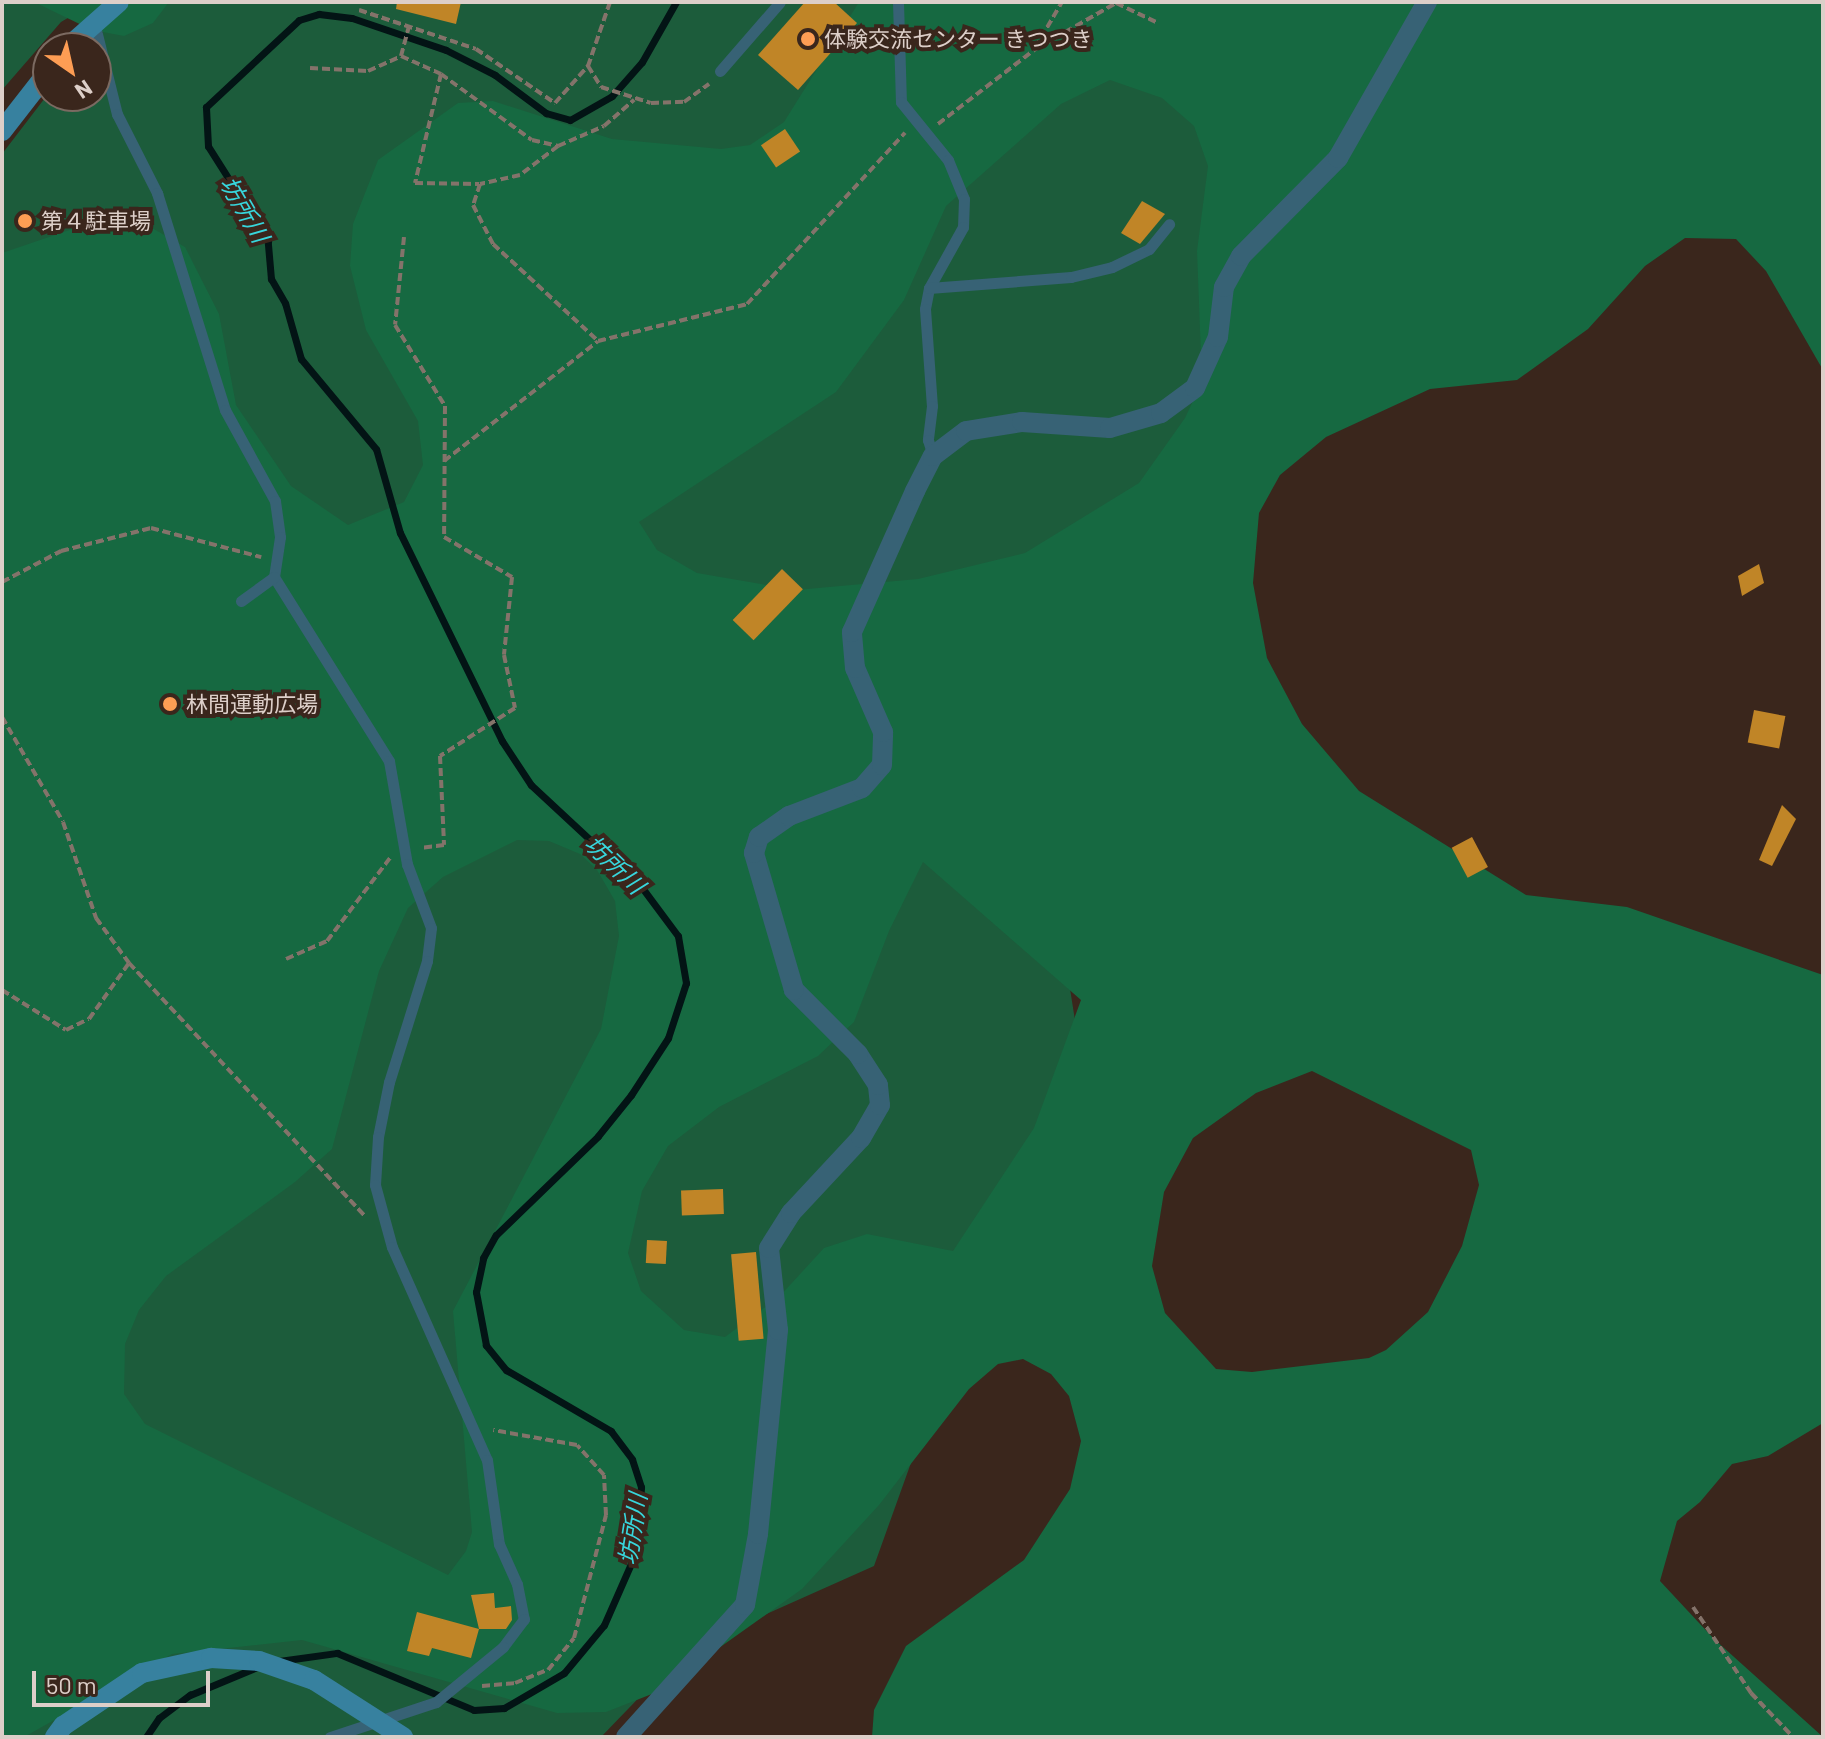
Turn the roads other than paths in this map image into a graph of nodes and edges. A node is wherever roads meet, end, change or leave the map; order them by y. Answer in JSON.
{"nodes":[{"id":1,"x":119,"y":2,"type":"edge"},
{"id":2,"x":780,"y":2,"type":"edge"},
{"id":3,"x":898,"y":2,"type":"edge"},
{"id":4,"x":1427,"y":2,"type":"edge"},
{"id":5,"x":94,"y":22,"type":"junction"},
{"id":6,"x":84,"y":32,"type":"edge"},
{"id":7,"x":720,"y":71,"type":"road end"},
{"id":8,"x":32,"y":93,"type":"edge"},
{"id":9,"x":2,"y":131,"type":"edge"},
{"id":10,"x":1169,"y":224,"type":"dead end"},
{"id":11,"x":929,"y":288,"type":"junction"},
{"id":12,"x":933,"y":456,"type":"junction"},
{"id":13,"x":274,"y":577,"type":"junction"},
{"id":14,"x":241,"y":601,"type":"dead end"},
{"id":15,"x":380,"y":1721,"type":"junction"},
{"id":16,"x":55,"y":1737,"type":"edge"},
{"id":17,"x":330,"y":1737,"type":"edge"},
{"id":18,"x":403,"y":1737,"type":"edge"},
{"id":19,"x":626,"y":1737,"type":"edge"}],
"edges":[{"from":1,"to":5,"type":"street"},
{"from":2,"to":7,"type":"lane"},
{"from":3,"to":11,"type":"lane"},
{"from":4,"to":12,"type":"street"},
{"from":5,"to":6,"type":"street"},
{"from":5,"to":13,"type":"lane"},
{"from":8,"to":9,"type":"street"},
{"from":10,"to":11,"type":"lane"},
{"from":11,"to":12,"type":"lane"},
{"from":12,"to":19,"type":"street"},
{"from":13,"to":14,"type":"lane"},
{"from":13,"to":15,"type":"lane"},
{"from":15,"to":16,"type":"street"},
{"from":15,"to":17,"type":"lane"},
{"from":15,"to":18,"type":"street"}]}
